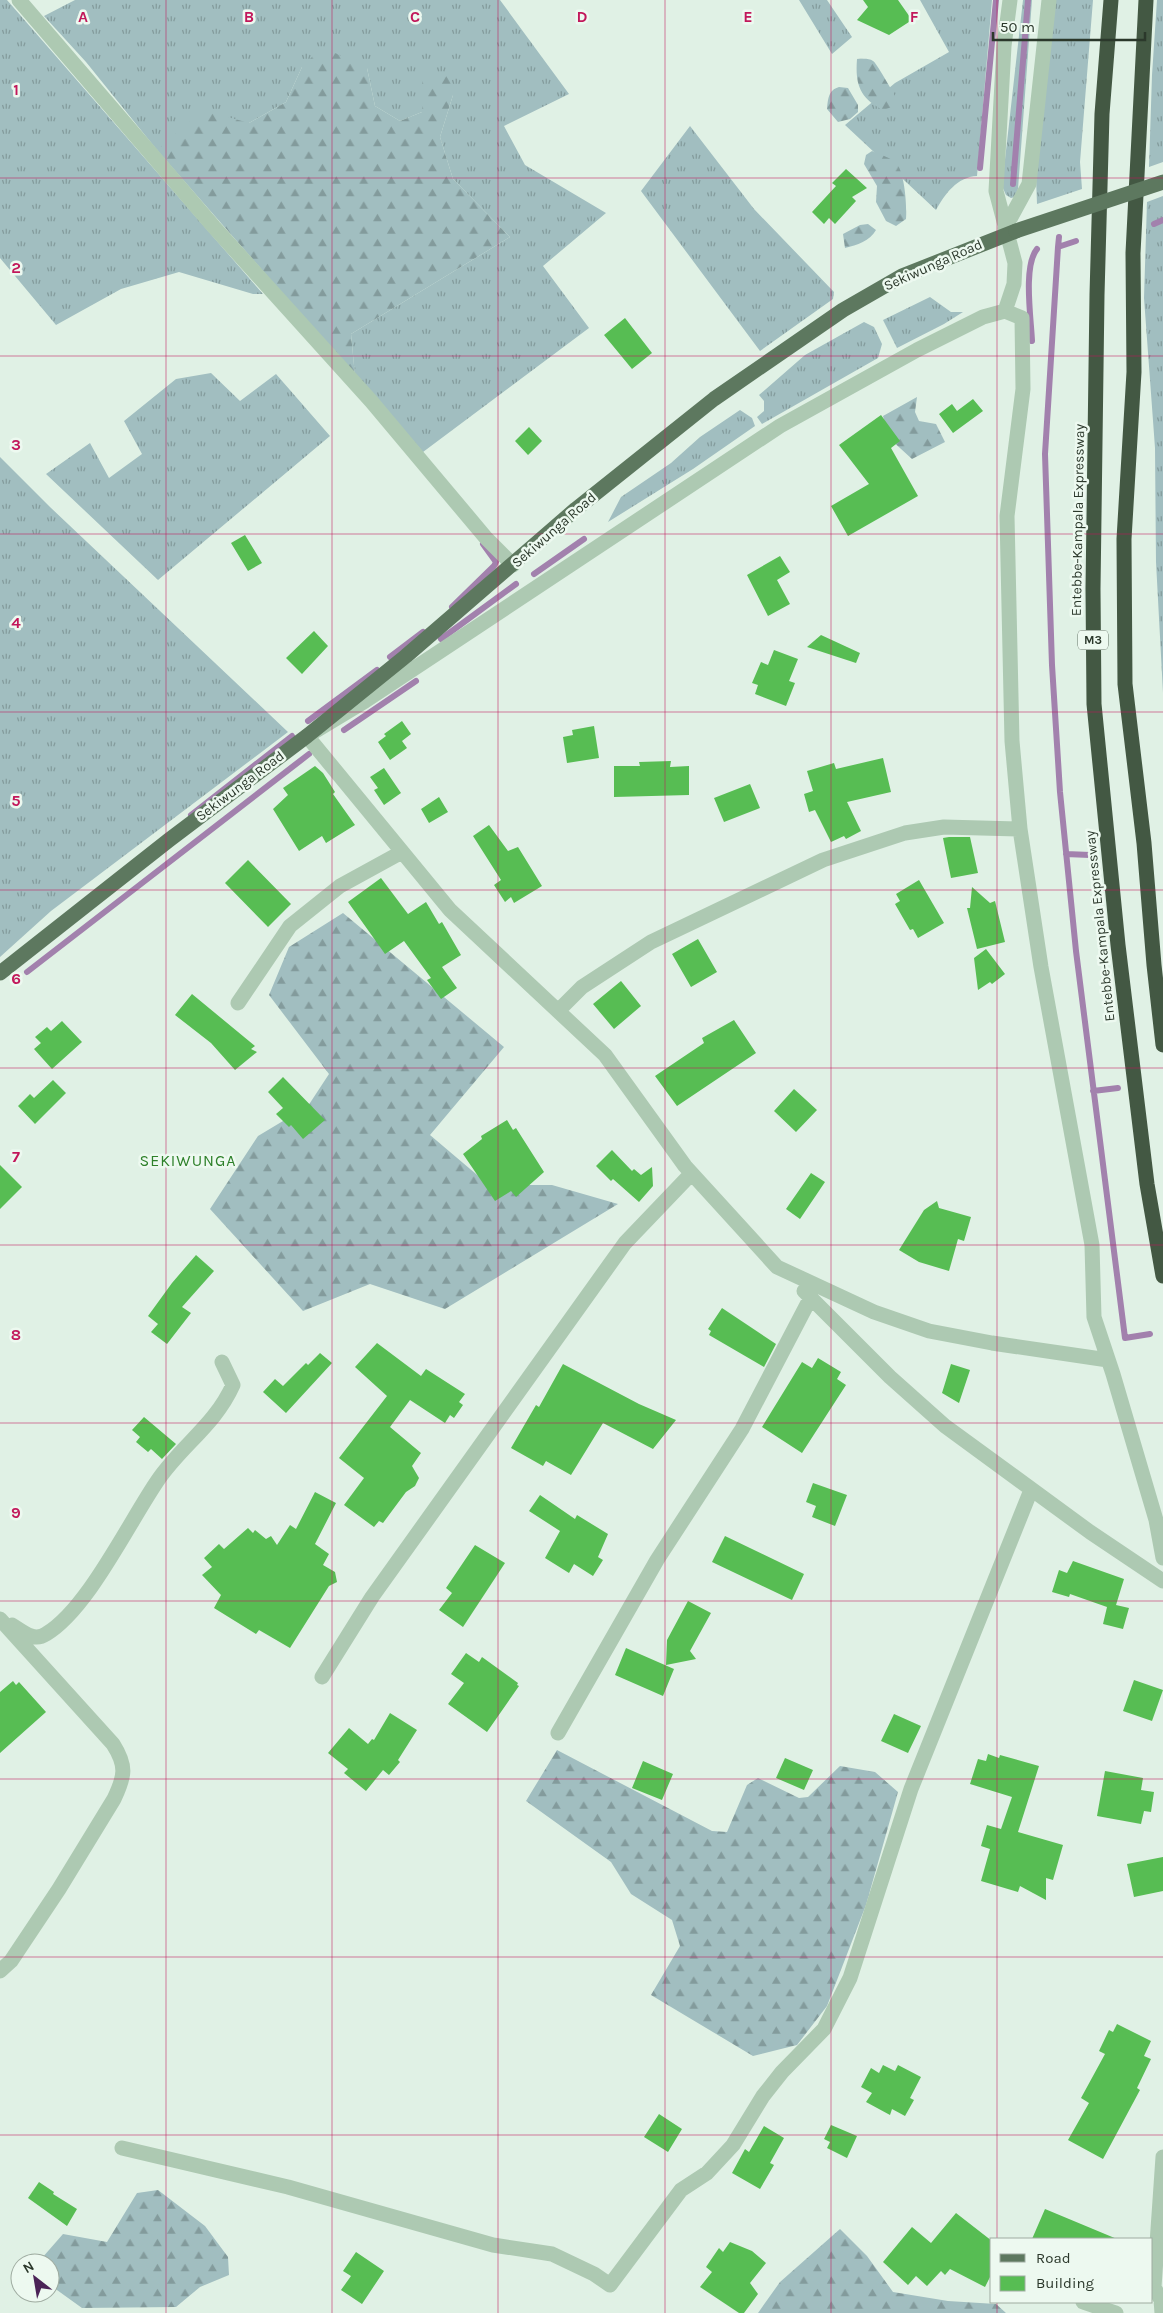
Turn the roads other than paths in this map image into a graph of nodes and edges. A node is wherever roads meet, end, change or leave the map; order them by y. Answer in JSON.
{"nodes":[{"id":1,"x":19,"y":0,"type":"edge"},
{"id":2,"x":1010,"y":0,"type":"edge"},
{"id":3,"x":1049,"y":0,"type":"edge"},
{"id":4,"x":1111,"y":0,"type":"edge"},
{"id":5,"x":1146,"y":0,"type":"edge"},
{"id":6,"x":1163,"y":182,"type":"edge"},
{"id":7,"x":1009,"y":231,"type":"junction"},
{"id":8,"x":1005,"y":311,"type":"junction"},
{"id":9,"x":513,"y":565,"type":"junction"},
{"id":10,"x":306,"y":736,"type":"junction"},
{"id":11,"x":1020,"y":829,"type":"junction"},
{"id":12,"x":402,"y":852,"type":"junction"},
{"id":13,"x":0,"y":973,"type":"edge"},
{"id":14,"x":238,"y":1003,"type":"dead end"},
{"id":15,"x":558,"y":1011,"type":"junction"},
{"id":16,"x":1163,"y":1044,"type":"edge"},
{"id":17,"x":691,"y":1174,"type":"junction"},
{"id":18,"x":777,"y":1267,"type":"junction"},
{"id":19,"x":1163,"y":1276,"type":"edge"},
{"id":20,"x":811,"y":1297,"type":"junction"},
{"id":21,"x":1108,"y":1360,"type":"junction"},
{"id":22,"x":222,"y":1362,"type":"dead end"},
{"id":23,"x":1032,"y":1490,"type":"junction"},
{"id":24,"x":1163,"y":1558,"type":"edge"},
{"id":25,"x":1163,"y":1581,"type":"edge"},
{"id":26,"x":0,"y":1618,"type":"edge"},
{"id":27,"x":322,"y":1678,"type":"dead end"},
{"id":28,"x":558,"y":1733,"type":"dead end"},
{"id":29,"x":0,"y":1971,"type":"edge"},
{"id":30,"x":122,"y":2148,"type":"dead end"},
{"id":31,"x":1163,"y":2157,"type":"edge"},
{"id":32,"x":1086,"y":2303,"type":"edge"},
{"id":33,"x":1116,"y":2313,"type":"edge"},
{"id":34,"x":1162,"y":2313,"type":"edge"}],
"edges":[{"from":1,"to":9,"type":"street"},
{"from":2,"to":7,"type":"street"},
{"from":3,"to":7,"type":"street"},
{"from":4,"to":19,"type":"highway","name":"Entebbe-Kampala Expressway","number":"M3"},
{"from":5,"to":16,"type":"highway","number":"M3"},
{"from":6,"to":7,"type":"main road","name":"Sekiwunga Road","bridge":true},
{"from":7,"to":8,"type":"street"},
{"from":7,"to":9,"type":"main road","name":"Sekiwunga Road"},
{"from":8,"to":10,"type":"street"},
{"from":8,"to":11,"type":"street"},
{"from":9,"to":10,"type":"main road","name":"Sekiwunga Road"},
{"from":10,"to":12,"type":"street"},
{"from":10,"to":13,"type":"main road","name":"Sekiwunga Road"},
{"from":11,"to":15,"type":"street"},
{"from":11,"to":21,"type":"street"},
{"from":12,"to":14,"type":"street"},
{"from":12,"to":15,"type":"street"},
{"from":15,"to":17,"type":"street"},
{"from":17,"to":18,"type":"street"},
{"from":17,"to":27,"type":"street"},
{"from":18,"to":20,"type":"street"},
{"from":18,"to":21,"type":"street"},
{"from":20,"to":23,"type":"street"},
{"from":20,"to":28,"type":"street"},
{"from":21,"to":24,"type":"street"},
{"from":22,"to":26,"type":"street"},
{"from":23,"to":25,"type":"street"},
{"from":23,"to":30,"type":"street"},
{"from":26,"to":29,"type":"street"},
{"from":31,"to":34,"type":"street"},
{"from":32,"to":33,"type":"street"}]}
